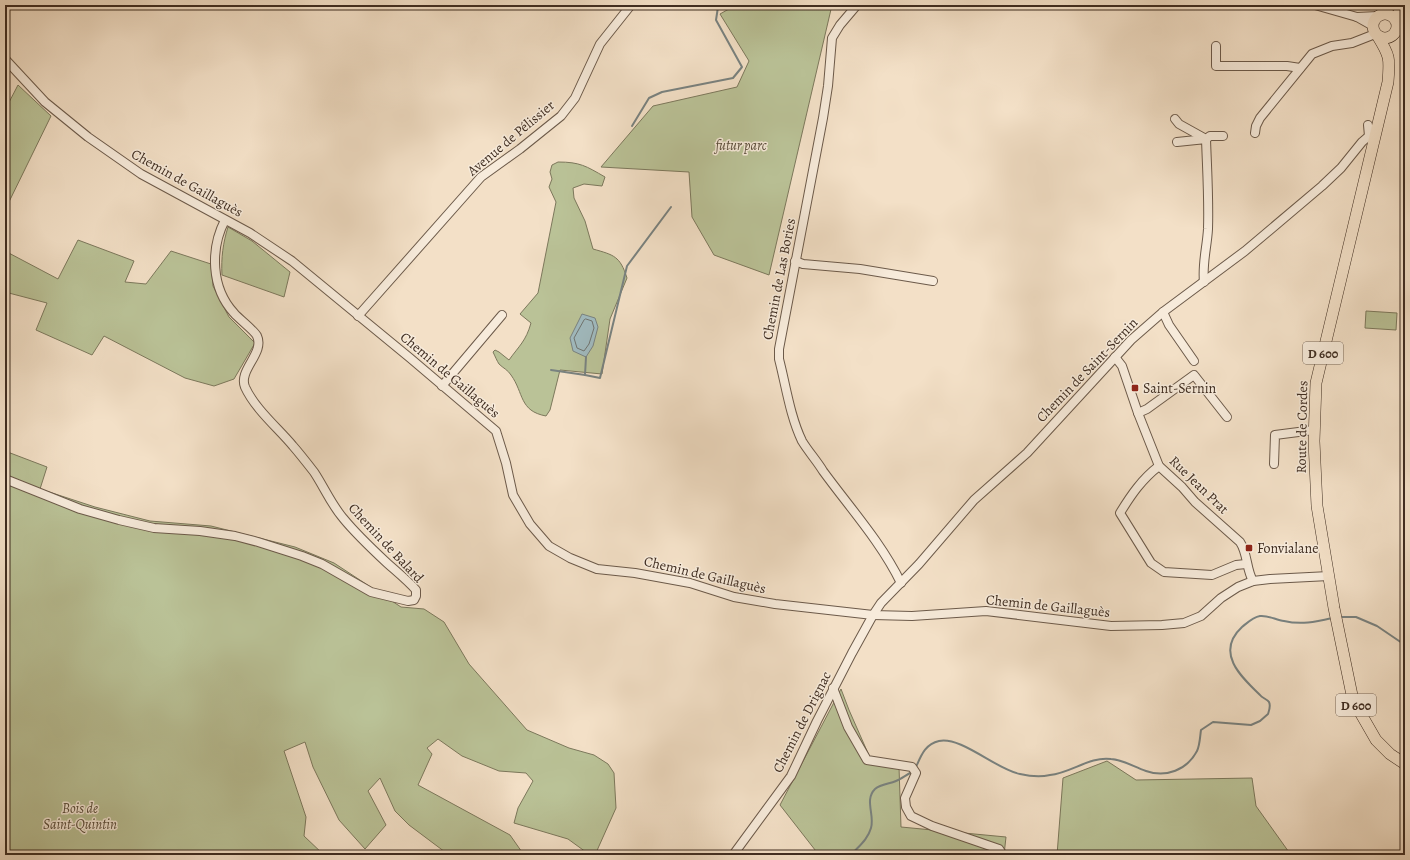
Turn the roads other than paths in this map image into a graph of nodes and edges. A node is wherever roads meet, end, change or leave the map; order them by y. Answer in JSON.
{"nodes":[{"id":1,"x":632,"y":5,"type":"edge"},
{"id":2,"x":857,"y":5,"type":"edge"},
{"id":3,"x":1315,"y":5,"type":"edge"},
{"id":4,"x":1394,"y":5,"type":"edge"},
{"id":5,"x":1402,"y":5,"type":"edge"},
{"id":6,"x":1396,"y":20,"type":"junction"},
{"id":7,"x":1377,"y":25,"type":"junction"},
{"id":8,"x":1391,"y":38,"type":"junction"},
{"id":9,"x":1216,"y":46,"type":"dead end"},
{"id":10,"x":1388,"y":53,"type":"junction"},
{"id":11,"x":5,"y":59,"type":"edge"},
{"id":12,"x":12,"y":66,"type":"junction"},
{"id":13,"x":1300,"y":68,"type":"junction"},
{"id":14,"x":5,"y":71,"type":"edge"},
{"id":15,"x":1175,"y":119,"type":"dead end"},
{"id":16,"x":1368,"y":125,"type":"dead end"},
{"id":17,"x":1256,"y":133,"type":"dead end"},
{"id":18,"x":1222,"y":136,"type":"dead end"},
{"id":19,"x":1373,"y":136,"type":"junction"},
{"id":20,"x":1206,"y":139,"type":"junction"},
{"id":21,"x":1177,"y":142,"type":"dead end"},
{"id":22,"x":225,"y":220,"type":"junction"},
{"id":23,"x":795,"y":262,"type":"junction"},
{"id":24,"x":933,"y":282,"type":"dead end"},
{"id":25,"x":1204,"y":282,"type":"junction"},
{"id":26,"x":1163,"y":312,"type":"junction"},
{"id":27,"x":502,"y":315,"type":"dead end"},
{"id":28,"x":358,"y":316,"type":"junction"},
{"id":29,"x":1115,"y":357,"type":"junction"},
{"id":30,"x":1194,"y":361,"type":"dead end"},
{"id":31,"x":442,"y":386,"type":"junction"},
{"id":32,"x":1138,"y":413,"type":"junction"},
{"id":33,"x":1227,"y":417,"type":"dead end"},
{"id":34,"x":1314,"y":430,"type":"junction"},
{"id":35,"x":1274,"y":464,"type":"dead end"},
{"id":36,"x":1159,"y":466,"type":"junction"},
{"id":37,"x":5,"y":479,"type":"edge"},
{"id":38,"x":1246,"y":564,"type":"junction"},
{"id":39,"x":1329,"y":576,"type":"junction"},
{"id":40,"x":1253,"y":581,"type":"junction"},
{"id":41,"x":901,"y":583,"type":"junction"},
{"id":42,"x":872,"y":615,"type":"junction"},
{"id":43,"x":833,"y":688,"type":"junction"},
{"id":44,"x":1405,"y":764,"type":"edge"},
{"id":45,"x":733,"y":855,"type":"edge"},
{"id":46,"x":1004,"y":855,"type":"edge"}],
"edges":[{"from":1,"to":28,"type":"street","name":"Avenue de Pélissier"},
{"from":2,"to":23,"type":"street","name":"Chemin de Las Bories"},
{"from":3,"to":7,"type":"street"},
{"from":4,"to":7,"type":"main road"},
{"from":5,"to":6,"type":"main road"},
{"from":6,"to":7,"type":"main road"},
{"from":6,"to":8,"type":"main road"},
{"from":7,"to":8,"type":"main road"},
{"from":7,"to":10,"type":"main road","name":"Route de Cordes","number":"D 600"},
{"from":7,"to":13,"type":"street"},
{"from":8,"to":10,"type":"main road","name":"Route de Cordes","number":"D 600"},
{"from":9,"to":13,"type":"street"},
{"from":10,"to":19,"type":"main road","name":"Route de Cordes","number":"D 600"},
{"from":11,"to":12,"type":"street","name":"Chemin de Gaillaguès"},
{"from":12,"to":14,"type":"street"},
{"from":12,"to":22,"type":"street","name":"Chemin de Gaillaguès"},
{"from":13,"to":17,"type":"street"},
{"from":15,"to":20,"type":"street"},
{"from":16,"to":19,"type":"street"},
{"from":18,"to":20,"type":"street"},
{"from":19,"to":25,"type":"street","name":"Chemin de Saint-Sernin"},
{"from":19,"to":34,"type":"main road","name":"Route de Cordes","number":"D 600"},
{"from":20,"to":21,"type":"street"},
{"from":20,"to":25,"type":"street"},
{"from":22,"to":28,"type":"street","name":"Chemin de Gaillaguès"},
{"from":22,"to":37,"type":"street","name":"Chemin de Balard"},
{"from":23,"to":24,"type":"street"},
{"from":23,"to":41,"type":"street","name":"Chemin de Las Bories"},
{"from":25,"to":26,"type":"street","name":"Chemin de Saint-Sernin"},
{"from":26,"to":29,"type":"street","name":"Chemin de Saint-Sernin"},
{"from":26,"to":30,"type":"street"},
{"from":27,"to":31,"type":"street"},
{"from":28,"to":31,"type":"street","name":"Chemin de Gaillaguès"},
{"from":29,"to":32,"type":"street","name":"Rue Jean Prat"},
{"from":29,"to":41,"type":"street","name":"Chemin de Saint-Sernin"},
{"from":31,"to":42,"type":"street","name":"Chemin de Gaillaguès"},
{"from":32,"to":33,"type":"street"},
{"from":32,"to":36,"type":"street","name":"Rue Jean Prat"},
{"from":34,"to":35,"type":"street"},
{"from":34,"to":39,"type":"main road","name":"Route de Cordes","number":"D 600"},
{"from":36,"to":38,"type":"street","name":"Rue Jean Prat"},
{"from":36,"to":38,"type":"street"},
{"from":38,"to":40,"type":"street","name":"Rue Jean Prat"},
{"from":39,"to":40,"type":"street","name":"Chemin de Gaillaguès"},
{"from":39,"to":44,"type":"main road","name":"Route de Cordes","number":"D 600"},
{"from":40,"to":42,"type":"street","name":"Chemin de Gaillaguès"},
{"from":41,"to":42,"type":"street","name":"Chemin de Saint-Sernin"},
{"from":42,"to":43,"type":"street","name":"Chemin de Drignac"},
{"from":43,"to":45,"type":"street","name":"Chemin de Drignac"},
{"from":43,"to":46,"type":"street"}]}
